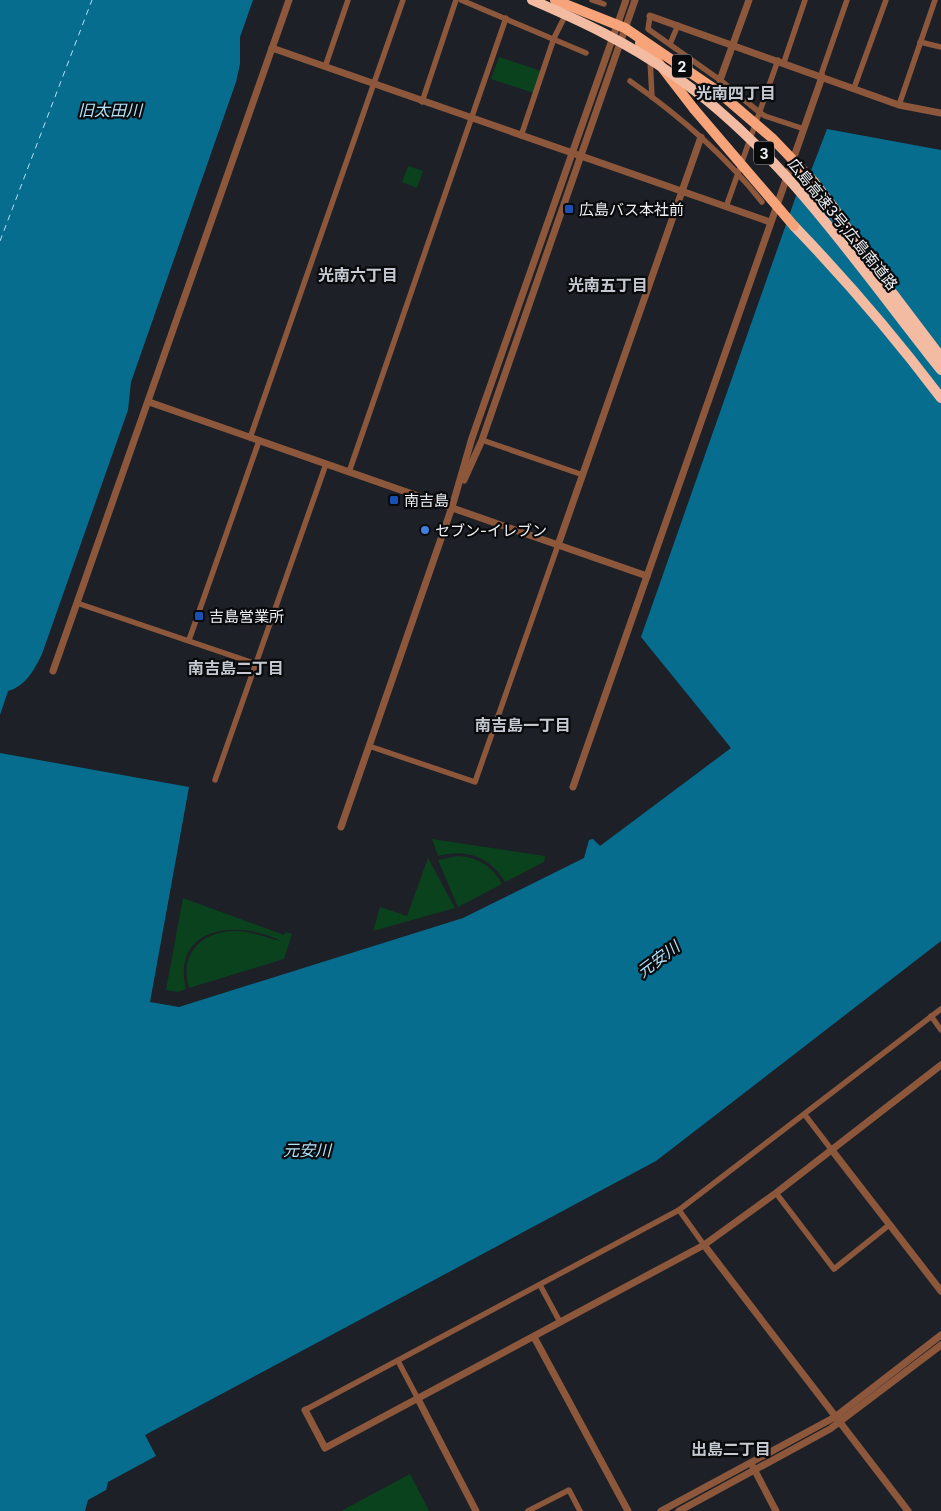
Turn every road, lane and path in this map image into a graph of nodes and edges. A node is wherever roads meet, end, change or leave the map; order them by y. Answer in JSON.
{"nodes":[{"id":1,"x":289,"y":0,"type":"edge"},
{"id":2,"x":348,"y":0,"type":"edge"},
{"id":3,"x":403,"y":0,"type":"edge"},
{"id":4,"x":456,"y":0,"type":"edge"},
{"id":5,"x":461,"y":0,"type":"edge"},
{"id":6,"x":532,"y":0,"type":"edge"},
{"id":7,"x":555,"y":0,"type":"edge"},
{"id":8,"x":592,"y":0,"type":"edge"},
{"id":9,"x":626,"y":0,"type":"edge"},
{"id":10,"x":635,"y":0,"type":"edge"},
{"id":11,"x":749,"y":0,"type":"edge"},
{"id":12,"x":806,"y":0,"type":"edge"},
{"id":13,"x":847,"y":0,"type":"edge"},
{"id":14,"x":886,"y":0,"type":"edge"},
{"id":15,"x":935,"y":0,"type":"edge"},
{"id":16,"x":604,"y":4,"type":"dead end"},
{"id":17,"x":577,"y":6,"type":"edge"},
{"id":18,"x":650,"y":16,"type":"joint"},
{"id":19,"x":506,"y":18,"type":"junction"},
{"id":20,"x":678,"y":25,"type":"junction"},
{"id":21,"x":621,"y":26,"type":"junction"},
{"id":22,"x":554,"y":38,"type":"junction"},
{"id":23,"x":663,"y":40,"type":"junction"},
{"id":24,"x":920,"y":42,"type":"junction"},
{"id":25,"x":670,"y":44,"type":"junction"},
{"id":26,"x":733,"y":44,"type":"junction"},
{"id":27,"x":648,"y":47,"type":"junction"},
{"id":28,"x":272,"y":48,"type":"junction"},
{"id":29,"x":941,"y":48,"type":"edge"},
{"id":30,"x":586,"y":53,"type":"dead end"},
{"id":31,"x":781,"y":61,"type":"junction"},
{"id":32,"x":326,"y":67,"type":"junction"},
{"id":33,"x":822,"y":76,"type":"junction"},
{"id":34,"x":720,"y":80,"type":"junction"},
{"id":35,"x":630,"y":81,"type":"dead end"},
{"id":36,"x":374,"y":84,"type":"junction"},
{"id":37,"x":854,"y":88,"type":"junction"},
{"id":38,"x":652,"y":97,"type":"junction"},
{"id":39,"x":422,"y":102,"type":"junction"},
{"id":40,"x":899,"y":105,"type":"junction"},
{"id":41,"x":759,"y":112,"type":"junction"},
{"id":42,"x":941,"y":113,"type":"edge"},
{"id":43,"x":471,"y":118,"type":"junction"},
{"id":44,"x":804,"y":129,"type":"junction"},
{"id":45,"x":521,"y":136,"type":"junction"},
{"id":46,"x":701,"y":137,"type":"junction"},
{"id":47,"x":572,"y":154,"type":"junction"},
{"id":48,"x":581,"y":157,"type":"junction"},
{"id":49,"x":739,"y":173,"type":"junction"},
{"id":50,"x":683,"y":192,"type":"junction"},
{"id":51,"x":762,"y":202,"type":"dead end"},
{"id":52,"x":726,"y":207,"type":"junction"},
{"id":53,"x":770,"y":222,"type":"junction"},
{"id":54,"x":941,"y":357,"type":"edge"},
{"id":55,"x":941,"y":370,"type":"edge"},
{"id":56,"x":941,"y":398,"type":"edge"},
{"id":57,"x":149,"y":402,"type":"junction"},
{"id":58,"x":250,"y":438,"type":"junction"},
{"id":59,"x":482,"y":440,"type":"junction"},
{"id":60,"x":259,"y":441,"type":"junction"},
{"id":61,"x":326,"y":464,"type":"junction"},
{"id":62,"x":349,"y":472,"type":"junction"},
{"id":63,"x":583,"y":475,"type":"junction"},
{"id":64,"x":452,"y":507,"type":"junction"},
{"id":65,"x":558,"y":545,"type":"junction"},
{"id":66,"x":647,"y":576,"type":"junction"},
{"id":67,"x":77,"y":603,"type":"junction"},
{"id":68,"x":189,"y":640,"type":"junction"},
{"id":69,"x":256,"y":664,"type":"junction"},
{"id":70,"x":53,"y":671,"type":"dead end"},
{"id":71,"x":369,"y":746,"type":"junction"},
{"id":72,"x":215,"y":780,"type":"dead end"},
{"id":73,"x":573,"y":787,"type":"dead end"},
{"id":74,"x":341,"y":827,"type":"dead end"},
{"id":75,"x":941,"y":1009,"type":"edge"},
{"id":76,"x":931,"y":1016,"type":"junction"},
{"id":77,"x":941,"y":1030,"type":"edge"},
{"id":78,"x":941,"y":1065,"type":"edge"},
{"id":79,"x":805,"y":1115,"type":"junction"},
{"id":80,"x":831,"y":1150,"type":"junction"},
{"id":81,"x":776,"y":1193,"type":"junction"},
{"id":82,"x":678,"y":1210,"type":"junction"},
{"id":83,"x":889,"y":1225,"type":"junction"},
{"id":84,"x":704,"y":1245,"type":"junction"},
{"id":85,"x":540,"y":1285,"type":"junction"},
{"id":86,"x":941,"y":1291,"type":"edge"},
{"id":87,"x":560,"y":1322,"type":"junction"},
{"id":88,"x":941,"y":1335,"type":"edge"},
{"id":89,"x":534,"y":1337,"type":"junction"},
{"id":90,"x":941,"y":1345,"type":"edge"},
{"id":91,"x":398,"y":1361,"type":"junction"},
{"id":92,"x":418,"y":1399,"type":"junction"},
{"id":93,"x":306,"y":1410,"type":"joint"},
{"id":94,"x":837,"y":1420,"type":"junction"},
{"id":95,"x":751,"y":1463,"type":"junction"},
{"id":96,"x":755,"y":1470,"type":"junction"},
{"id":97,"x":476,"y":1511,"type":"edge"},
{"id":98,"x":528,"y":1511,"type":"edge"},
{"id":99,"x":580,"y":1511,"type":"edge"},
{"id":100,"x":628,"y":1511,"type":"edge"},
{"id":101,"x":661,"y":1511,"type":"edge"},
{"id":102,"x":679,"y":1511,"type":"edge"},
{"id":103,"x":776,"y":1511,"type":"edge"},
{"id":104,"x":908,"y":1511,"type":"edge"}],
"edges":[{"from":1,"to":28,"type":"street"},
{"from":2,"to":32,"type":"street"},
{"from":3,"to":36,"type":"street"},
{"from":4,"to":39,"type":"street"},
{"from":5,"to":19,"type":"street"},
{"from":6,"to":55,"type":"highway","name":"広島高速3号;広島南道路","number":"3","bridge":true},
{"from":7,"to":17,"type":"highway","number":"2"},
{"from":8,"to":16,"type":"street"},
{"from":9,"to":21,"type":"street"},
{"from":10,"to":21,"type":"street"},
{"from":11,"to":26,"type":"street"},
{"from":12,"to":31,"type":"street"},
{"from":13,"to":33,"type":"street"},
{"from":14,"to":37,"type":"street"},
{"from":15,"to":24,"type":"street"},
{"from":17,"to":21,"type":"highway","number":"2"},
{"from":17,"to":22,"type":"street"},
{"from":18,"to":20,"type":"street"},
{"from":18,"to":23,"type":"street"},
{"from":19,"to":22,"type":"street"},
{"from":19,"to":43,"type":"street"},
{"from":20,"to":25,"type":"street"},
{"from":20,"to":26,"type":"street"},
{"from":21,"to":27,"type":"highway","number":"2"},
{"from":21,"to":47,"type":"street"},
{"from":21,"to":48,"type":"street"},
{"from":22,"to":30,"type":"street"},
{"from":22,"to":45,"type":"street"},
{"from":23,"to":25,"type":"street"},
{"from":23,"to":27,"type":"street"},
{"from":24,"to":29,"type":"street"},
{"from":24,"to":40,"type":"street"},
{"from":25,"to":34,"type":"street"},
{"from":26,"to":31,"type":"street"},
{"from":26,"to":34,"type":"street"},
{"from":27,"to":38,"type":"street"},
{"from":27,"to":54,"type":"highway","number":"2","bridge":true},
{"from":27,"to":56,"type":"highway","number":"2","bridge":true},
{"from":28,"to":32,"type":"street"},
{"from":28,"to":57,"type":"street"},
{"from":31,"to":33,"type":"street"},
{"from":31,"to":41,"type":"street"},
{"from":32,"to":36,"type":"street"},
{"from":33,"to":37,"type":"street"},
{"from":33,"to":44,"type":"street"},
{"from":34,"to":41,"type":"street"},
{"from":35,"to":38,"type":"street"},
{"from":36,"to":39,"type":"street"},
{"from":36,"to":58,"type":"street"},
{"from":37,"to":40,"type":"street"},
{"from":38,"to":46,"type":"street"},
{"from":39,"to":43,"type":"street"},
{"from":40,"to":42,"type":"street"},
{"from":41,"to":44,"type":"street"},
{"from":41,"to":49,"type":"street"},
{"from":43,"to":45,"type":"street"},
{"from":43,"to":62,"type":"street"},
{"from":44,"to":53,"type":"street"},
{"from":45,"to":47,"type":"street"},
{"from":46,"to":49,"type":"street"},
{"from":46,"to":50,"type":"street"},
{"from":47,"to":48,"type":"street"},
{"from":47,"to":64,"type":"street"},
{"from":48,"to":50,"type":"street"},
{"from":48,"to":59,"type":"street"},
{"from":49,"to":51,"type":"street"},
{"from":49,"to":52,"type":"street"},
{"from":50,"to":52,"type":"street"},
{"from":50,"to":63,"type":"street"},
{"from":52,"to":53,"type":"street"},
{"from":53,"to":66,"type":"street"},
{"from":57,"to":58,"type":"street"},
{"from":57,"to":67,"type":"street"},
{"from":58,"to":60,"type":"street"},
{"from":59,"to":63,"type":"street"},
{"from":59,"to":64,"type":"street"},
{"from":60,"to":61,"type":"street"},
{"from":60,"to":68,"type":"street"},
{"from":61,"to":62,"type":"street"},
{"from":61,"to":69,"type":"street"},
{"from":62,"to":64,"type":"street"},
{"from":63,"to":65,"type":"street"},
{"from":64,"to":65,"type":"street"},
{"from":64,"to":71,"type":"street"},
{"from":65,"to":66,"type":"street"},
{"from":65,"to":71,"type":"street"},
{"from":66,"to":73,"type":"street"},
{"from":67,"to":68,"type":"street"},
{"from":67,"to":70,"type":"street"},
{"from":68,"to":69,"type":"street"},
{"from":69,"to":72,"type":"street"},
{"from":71,"to":74,"type":"street"},
{"from":75,"to":76,"type":"street"},
{"from":76,"to":77,"type":"street"},
{"from":76,"to":79,"type":"street"},
{"from":78,"to":80,"type":"street"},
{"from":79,"to":80,"type":"street"},
{"from":79,"to":82,"type":"street"},
{"from":80,"to":81,"type":"street"},
{"from":80,"to":83,"type":"street"},
{"from":81,"to":83,"type":"street"},
{"from":81,"to":84,"type":"street"},
{"from":82,"to":84,"type":"street"},
{"from":82,"to":85,"type":"street"},
{"from":83,"to":86,"type":"street"},
{"from":84,"to":87,"type":"street"},
{"from":84,"to":94,"type":"street"},
{"from":85,"to":87,"type":"street"},
{"from":85,"to":91,"type":"street"},
{"from":87,"to":89,"type":"street"},
{"from":88,"to":94,"type":"street"},
{"from":89,"to":92,"type":"street"},
{"from":89,"to":100,"type":"street"},
{"from":90,"to":94,"type":"street"},
{"from":91,"to":92,"type":"street"},
{"from":91,"to":93,"type":"street"},
{"from":92,"to":93,"type":"street"},
{"from":92,"to":97,"type":"street"},
{"from":94,"to":95,"type":"street"},
{"from":94,"to":96,"type":"street"},
{"from":94,"to":104,"type":"street"},
{"from":95,"to":96,"type":"street"},
{"from":95,"to":101,"type":"street"},
{"from":96,"to":102,"type":"street"},
{"from":96,"to":103,"type":"street"},
{"from":98,"to":99,"type":"street"}]}
